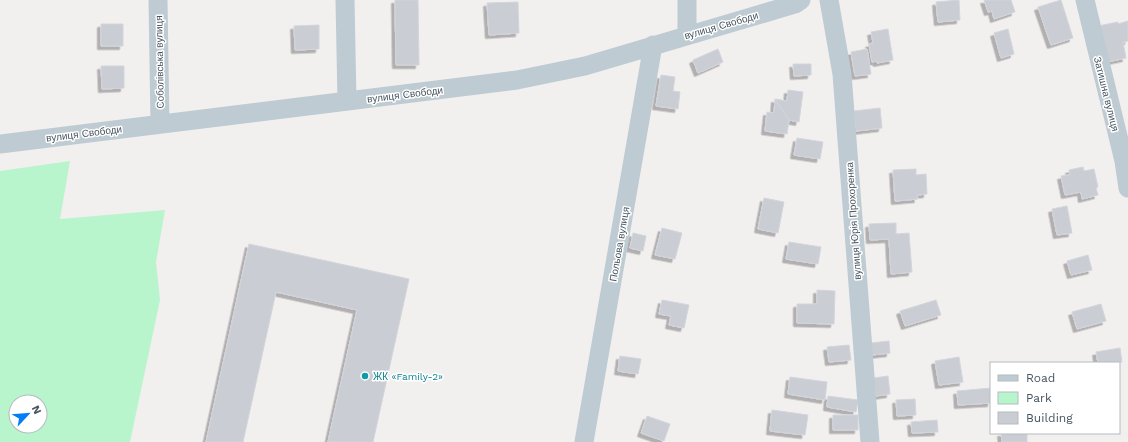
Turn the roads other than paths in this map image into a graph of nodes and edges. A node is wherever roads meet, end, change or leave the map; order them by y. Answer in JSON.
{"nodes":[{"id":1,"x":158,"y":0,"type":"edge"},
{"id":2,"x":345,"y":0,"type":"edge"},
{"id":3,"x":687,"y":0,"type":"edge"},
{"id":4,"x":802,"y":0,"type":"edge"},
{"id":5,"x":829,"y":0,"type":"edge"},
{"id":6,"x":1085,"y":0,"type":"edge"},
{"id":7,"x":687,"y":35,"type":"junction"},
{"id":8,"x":653,"y":45,"type":"junction"},
{"id":9,"x":346,"y":102,"type":"junction"},
{"id":10,"x":160,"y":124,"type":"junction"},
{"id":11,"x":0,"y":144,"type":"edge"},
{"id":12,"x":1128,"y":188,"type":"edge"},
{"id":13,"x":584,"y":442,"type":"edge"},
{"id":14,"x":870,"y":442,"type":"edge"}],
"edges":[{"from":1,"to":10,"type":"street","name":"Соболівська вулиця"},
{"from":2,"to":9,"type":"street"},
{"from":3,"to":7,"type":"street"},
{"from":4,"to":7,"type":"street","name":"вулиця Свободи"},
{"from":5,"to":14,"type":"street","name":"вулиця Юрія Прохоренка"},
{"from":6,"to":12,"type":"street","name":"Затишна вулиця"},
{"from":7,"to":8,"type":"street","name":"вулиця Свободи"},
{"from":8,"to":9,"type":"street","name":"вулиця Свободи"},
{"from":8,"to":13,"type":"street","name":"Польова вулиця"},
{"from":9,"to":10,"type":"street","name":"вулиця Свободи"},
{"from":10,"to":11,"type":"street","name":"вулиця Свободи"}]}
